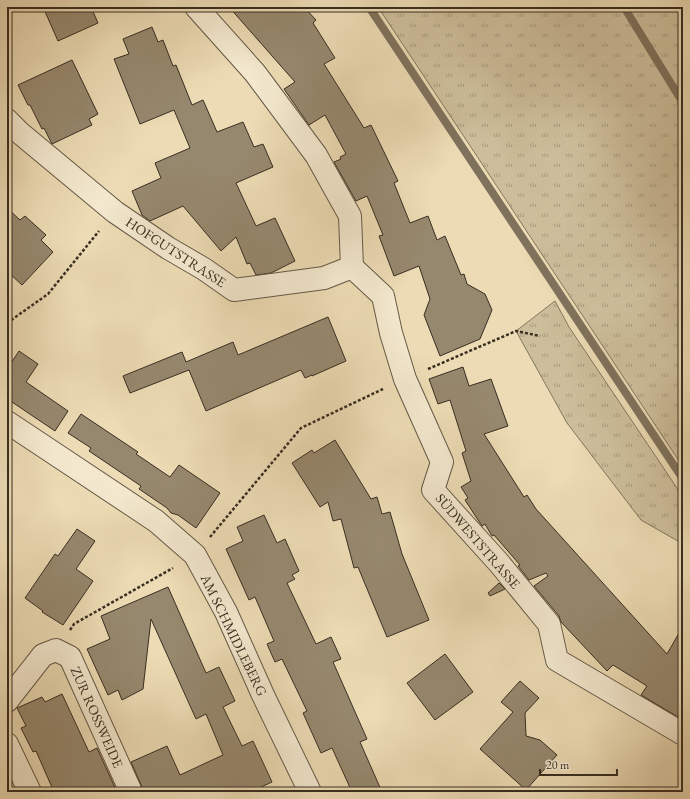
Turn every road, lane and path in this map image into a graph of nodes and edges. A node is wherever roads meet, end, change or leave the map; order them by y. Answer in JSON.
{"nodes":[{"id":1,"x":196,"y":7,"type":"edge"},
{"id":2,"x":7,"y":120,"type":"edge"},
{"id":3,"x":115,"y":212,"type":"junction"},
{"id":4,"x":352,"y":267,"type":"junction"},
{"id":5,"x":7,"y":323,"type":"edge"},
{"id":6,"x":7,"y":422,"type":"edge"},
{"id":7,"x":258,"y":479,"type":"dead end"},
{"id":8,"x":195,"y":555,"type":"junction"},
{"id":9,"x":56,"y":650,"type":"junction"},
{"id":10,"x":7,"y":701,"type":"edge"},
{"id":11,"x":683,"y":734,"type":"edge"},
{"id":12,"x":7,"y":744,"type":"edge"},
{"id":13,"x":30,"y":792,"type":"edge"},
{"id":14,"x":131,"y":792,"type":"edge"},
{"id":15,"x":310,"y":792,"type":"edge"}],
"edges":[{"from":1,"to":4,"type":"street"},
{"from":2,"to":3,"type":"street","name":"HOFGUTSTRASSE"},
{"from":3,"to":4,"type":"street","name":"HOFGUTSTRASSE"},
{"from":3,"to":5,"type":"path"},
{"from":4,"to":11,"type":"street","name":"SÜDWESTSTRASSE"},
{"from":6,"to":8,"type":"street","name":"AM SCHMIDLEBERG"},
{"from":7,"to":8,"type":"path"},
{"from":8,"to":9,"type":"path"},
{"from":8,"to":15,"type":"street","name":"AM SCHMIDLEBERG"},
{"from":9,"to":10,"type":"street"},
{"from":9,"to":14,"type":"street","name":"ZUR ROSSWEIDE"},
{"from":12,"to":13,"type":"street"}]}
